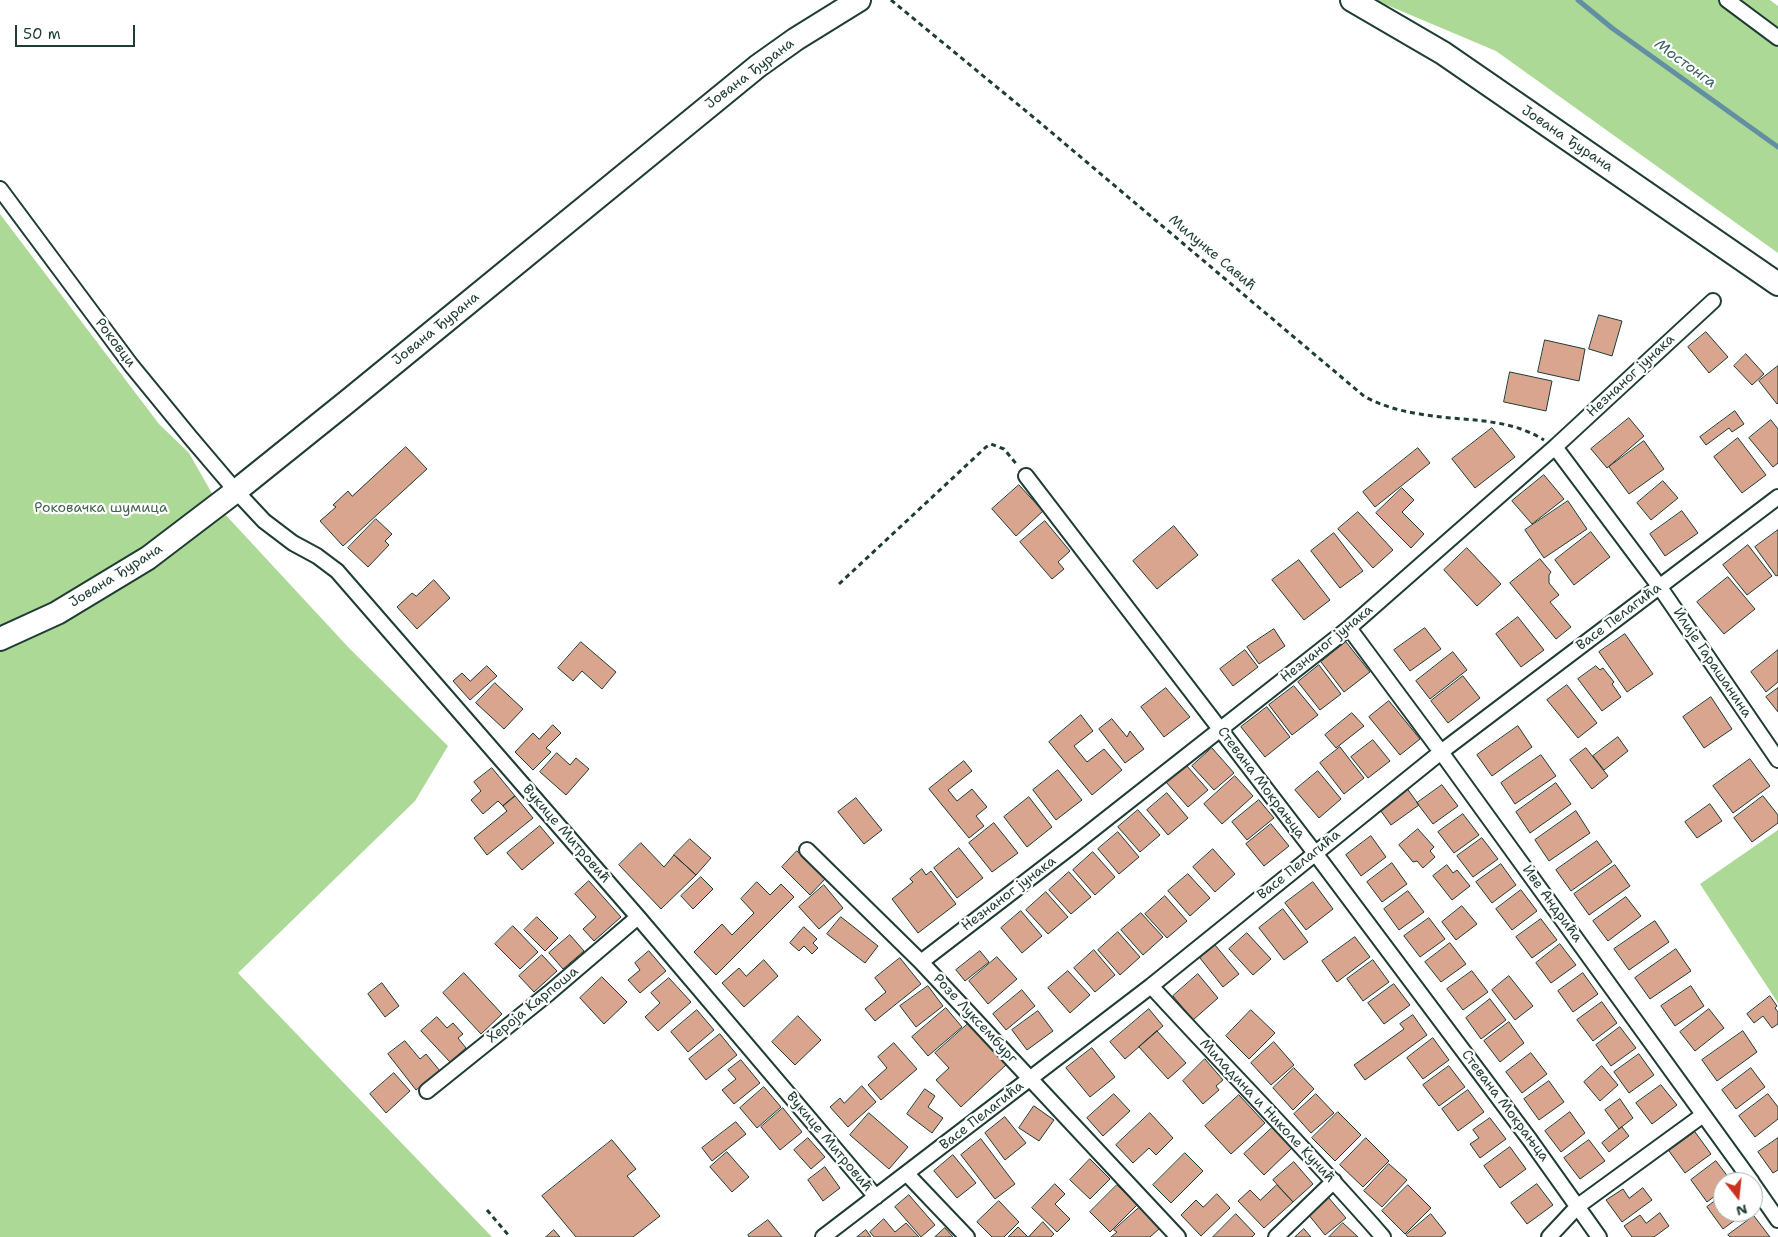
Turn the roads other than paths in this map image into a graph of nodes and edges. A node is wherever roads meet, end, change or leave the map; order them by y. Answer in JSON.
{"nodes":[{"id":1,"x":859,"y":0,"type":"edge"},
{"id":2,"x":1352,"y":0,"type":"edge"},
{"id":3,"x":1727,"y":0,"type":"edge"},
{"id":4,"x":1778,"y":38,"type":"edge"},
{"id":5,"x":0,"y":189,"type":"edge"},
{"id":6,"x":1778,"y":284,"type":"edge"},
{"id":7,"x":1713,"y":301,"type":"dead end"},
{"id":8,"x":1555,"y":447,"type":"junction"},
{"id":9,"x":1026,"y":476,"type":"road end"},
{"id":10,"x":236,"y":491,"type":"junction"},
{"id":11,"x":1778,"y":497,"type":"edge"},
{"id":12,"x":1659,"y":586,"type":"junction"},
{"id":13,"x":1349,"y":628,"type":"junction"},
{"id":14,"x":0,"y":639,"type":"edge"},
{"id":15,"x":1220,"y":729,"type":"junction"},
{"id":16,"x":1441,"y":752,"type":"junction"},
{"id":17,"x":1778,"y":760,"type":"edge"},
{"id":18,"x":807,"y":850,"type":"dead end"},
{"id":19,"x":1315,"y":853,"type":"junction"},
{"id":20,"x":638,"y":917,"type":"junction"},
{"id":21,"x":921,"y":962,"type":"junction"},
{"id":22,"x":1151,"y":986,"type":"junction"},
{"id":23,"x":1030,"y":1079,"type":"junction"},
{"id":24,"x":427,"y":1091,"type":"dead end"},
{"id":25,"x":1703,"y":1115,"type":"junction"},
{"id":26,"x":1744,"y":1172,"type":"edge"},
{"id":27,"x":907,"y":1174,"type":"junction"},
{"id":28,"x":1334,"y":1181,"type":"junction"},
{"id":29,"x":876,"y":1197,"type":"junction"},
{"id":30,"x":1763,"y":1199,"type":"edge"},
{"id":31,"x":1578,"y":1206,"type":"junction"},
{"id":32,"x":1778,"y":1220,"type":"edge"},
{"id":33,"x":823,"y":1237,"type":"edge"},
{"id":34,"x":967,"y":1237,"type":"edge"},
{"id":35,"x":1178,"y":1237,"type":"edge"},
{"id":36,"x":1276,"y":1237,"type":"edge"},
{"id":37,"x":1383,"y":1237,"type":"edge"},
{"id":38,"x":1549,"y":1237,"type":"edge"},
{"id":39,"x":1599,"y":1237,"type":"edge"}],
"edges":[{"from":1,"to":10,"type":"main road","name":"Јована Ђурана"},
{"from":2,"to":6,"type":"main road","name":"Јована Ђурана"},
{"from":3,"to":4,"type":"street"},
{"from":5,"to":10,"type":"street","name":"Роковци"},
{"from":7,"to":8,"type":"street","name":"Незнаног јунака"},
{"from":8,"to":12,"type":"street","name":"Илије Гарашанина"},
{"from":8,"to":13,"type":"street","name":"Незнаног јунака"},
{"from":9,"to":15,"type":"street","name":"Стевана Мокрањца"},
{"from":10,"to":14,"type":"main road","name":"Јована Ђурана"},
{"from":10,"to":20,"type":"street","name":"Вукице Митровић"},
{"from":11,"to":12,"type":"street","name":"Васе Пелагића"},
{"from":12,"to":16,"type":"street","name":"Васе Пелагића"},
{"from":12,"to":17,"type":"street","name":"Илије Гарашанина"},
{"from":13,"to":15,"type":"street","name":"Незнаног јунака"},
{"from":13,"to":16,"type":"street","name":"Иве Андрића"},
{"from":15,"to":19,"type":"street","name":"Стевана Мокрањца"},
{"from":15,"to":21,"type":"street","name":"Незнаног јунака"},
{"from":16,"to":19,"type":"street","name":"Васе Пелагића"},
{"from":16,"to":25,"type":"street","name":"Иве Андрића"},
{"from":18,"to":21,"type":"street","name":"Розе Луксембург"},
{"from":19,"to":22,"type":"street","name":"Васе Пелагића"},
{"from":19,"to":31,"type":"street","name":"Стевана Мокрањца"},
{"from":20,"to":24,"type":"street","name":"Хероја Карпоша"},
{"from":20,"to":29,"type":"street","name":"Вукице Митровић"},
{"from":21,"to":23,"type":"street","name":"Розе Луксембург"},
{"from":22,"to":23,"type":"street","name":"Васе Пелагића"},
{"from":22,"to":28,"type":"street","name":"Миладина и Николе Кунић"},
{"from":23,"to":27,"type":"street","name":"Васе Пелагића"},
{"from":23,"to":35,"type":"street","name":"Розе Луксембург"},
{"from":25,"to":26,"type":"street","name":"Иве Андрића"},
{"from":25,"to":31,"type":"street"},
{"from":27,"to":29,"type":"street","name":"Васе Пелагића"},
{"from":27,"to":34,"type":"street"},
{"from":28,"to":36,"type":"street"},
{"from":28,"to":37,"type":"street","name":"Миладина и Николе Кунић"},
{"from":29,"to":33,"type":"street","name":"Васе Пелагића"},
{"from":30,"to":32,"type":"street","name":"Иве Андрића"},
{"from":31,"to":38,"type":"street"},
{"from":31,"to":39,"type":"street","name":"Стевана Мокрањца"}]}
